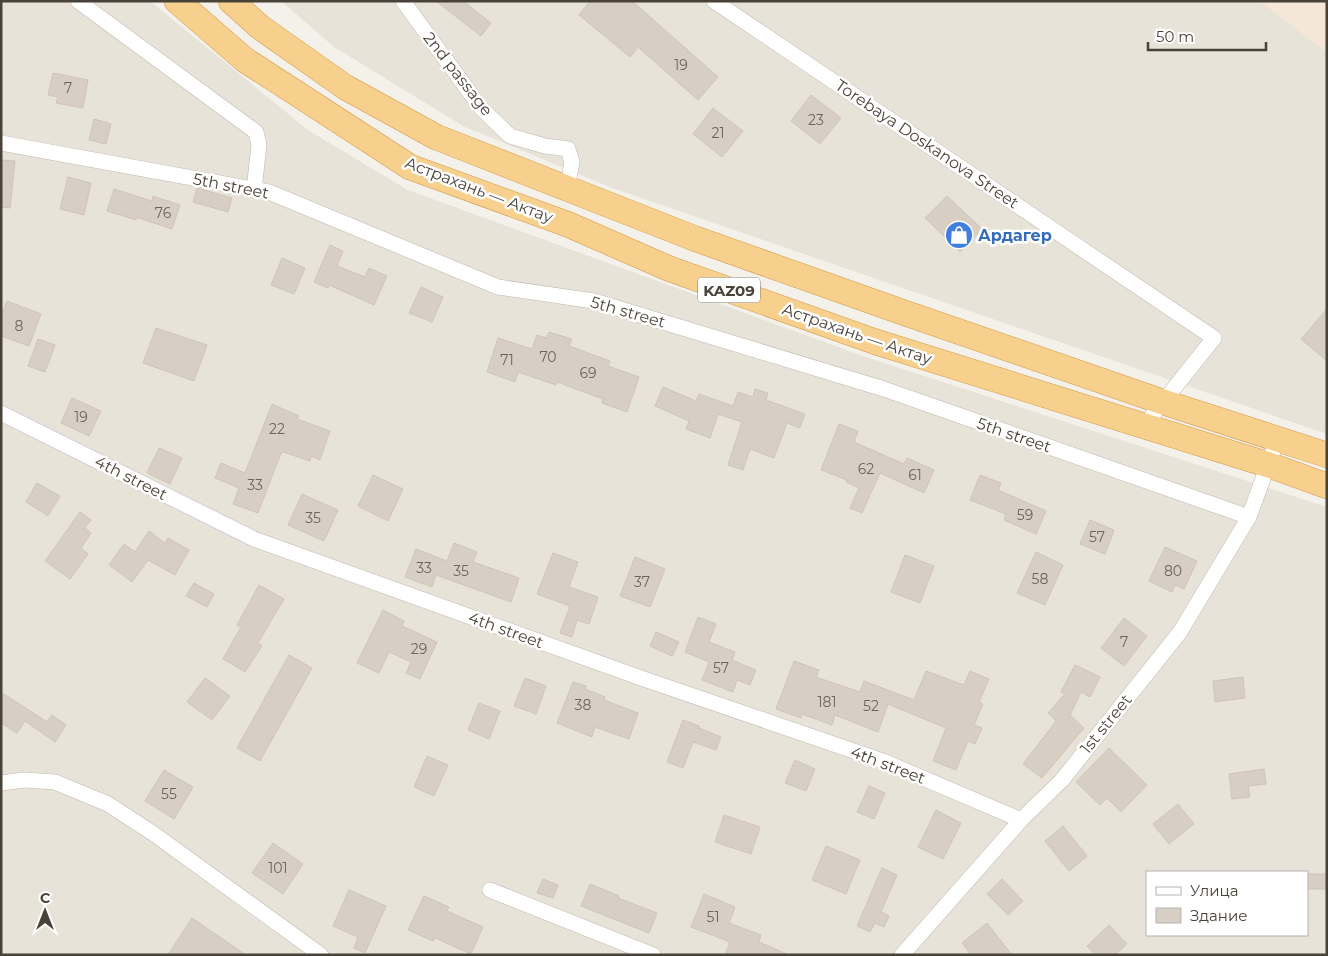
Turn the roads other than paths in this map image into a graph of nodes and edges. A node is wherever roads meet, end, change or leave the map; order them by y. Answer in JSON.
{"nodes":[{"id":1,"x":78,"y":1,"type":"edge"},
{"id":2,"x":176,"y":1,"type":"edge"},
{"id":3,"x":231,"y":1,"type":"edge"},
{"id":4,"x":402,"y":1,"type":"edge"},
{"id":5,"x":714,"y":1,"type":"edge"},
{"id":6,"x":1,"y":143,"type":"edge"},
{"id":7,"x":567,"y":188,"type":"junction"},
{"id":8,"x":254,"y":190,"type":"junction"},
{"id":9,"x":1163,"y":402,"type":"junction"},
{"id":10,"x":1,"y":413,"type":"edge"},
{"id":11,"x":1144,"y":426,"type":"junction"},
{"id":12,"x":1277,"y":440,"type":"junction"},
{"id":13,"x":1327,"y":455,"type":"edge"},
{"id":14,"x":1269,"y":465,"type":"junction"},
{"id":15,"x":1327,"y":486,"type":"edge"},
{"id":16,"x":1249,"y":517,"type":"junction"},
{"id":17,"x":1,"y":783,"type":"edge"},
{"id":18,"x":1021,"y":820,"type":"junction"},
{"id":19,"x":490,"y":890,"type":"dead end"},
{"id":20,"x":321,"y":955,"type":"edge"},
{"id":21,"x":653,"y":955,"type":"edge"},
{"id":22,"x":902,"y":955,"type":"edge"}],
"edges":[{"from":1,"to":8,"type":"street"},
{"from":2,"to":11,"type":"highway","name":"Астрахань — Актау","number":"KAZ09"},
{"from":3,"to":7,"type":"highway","name":"Астрахань — Актау","number":"KAZ09"},
{"from":4,"to":7,"type":"street","name":"2nd passage"},
{"from":5,"to":9,"type":"street","name":"Torebaya Doskanova Street"},
{"from":6,"to":8,"type":"street","name":"5th street"},
{"from":7,"to":9,"type":"highway","name":"Астрахань — Актау","number":"KAZ09"},
{"from":8,"to":16,"type":"street","name":"5th street"},
{"from":9,"to":11,"type":"street"},
{"from":9,"to":12,"type":"highway","name":"Астрахань — Актау","number":"KAZ09"},
{"from":10,"to":18,"type":"street","name":"4th street"},
{"from":11,"to":14,"type":"highway","name":"Астрахань — Актау","number":"KAZ09"},
{"from":12,"to":13,"type":"highway","name":"Астрахань — Актау","number":"KAZ09"},
{"from":12,"to":14,"type":"street","name":"1st street"},
{"from":14,"to":15,"type":"highway","name":"Астрахань — Актау","number":"KAZ09"},
{"from":14,"to":16,"type":"street","name":"1st street"},
{"from":16,"to":18,"type":"street","name":"1st street"},
{"from":17,"to":20,"type":"street"},
{"from":18,"to":22,"type":"street","name":"1st street"},
{"from":19,"to":21,"type":"street"}]}
